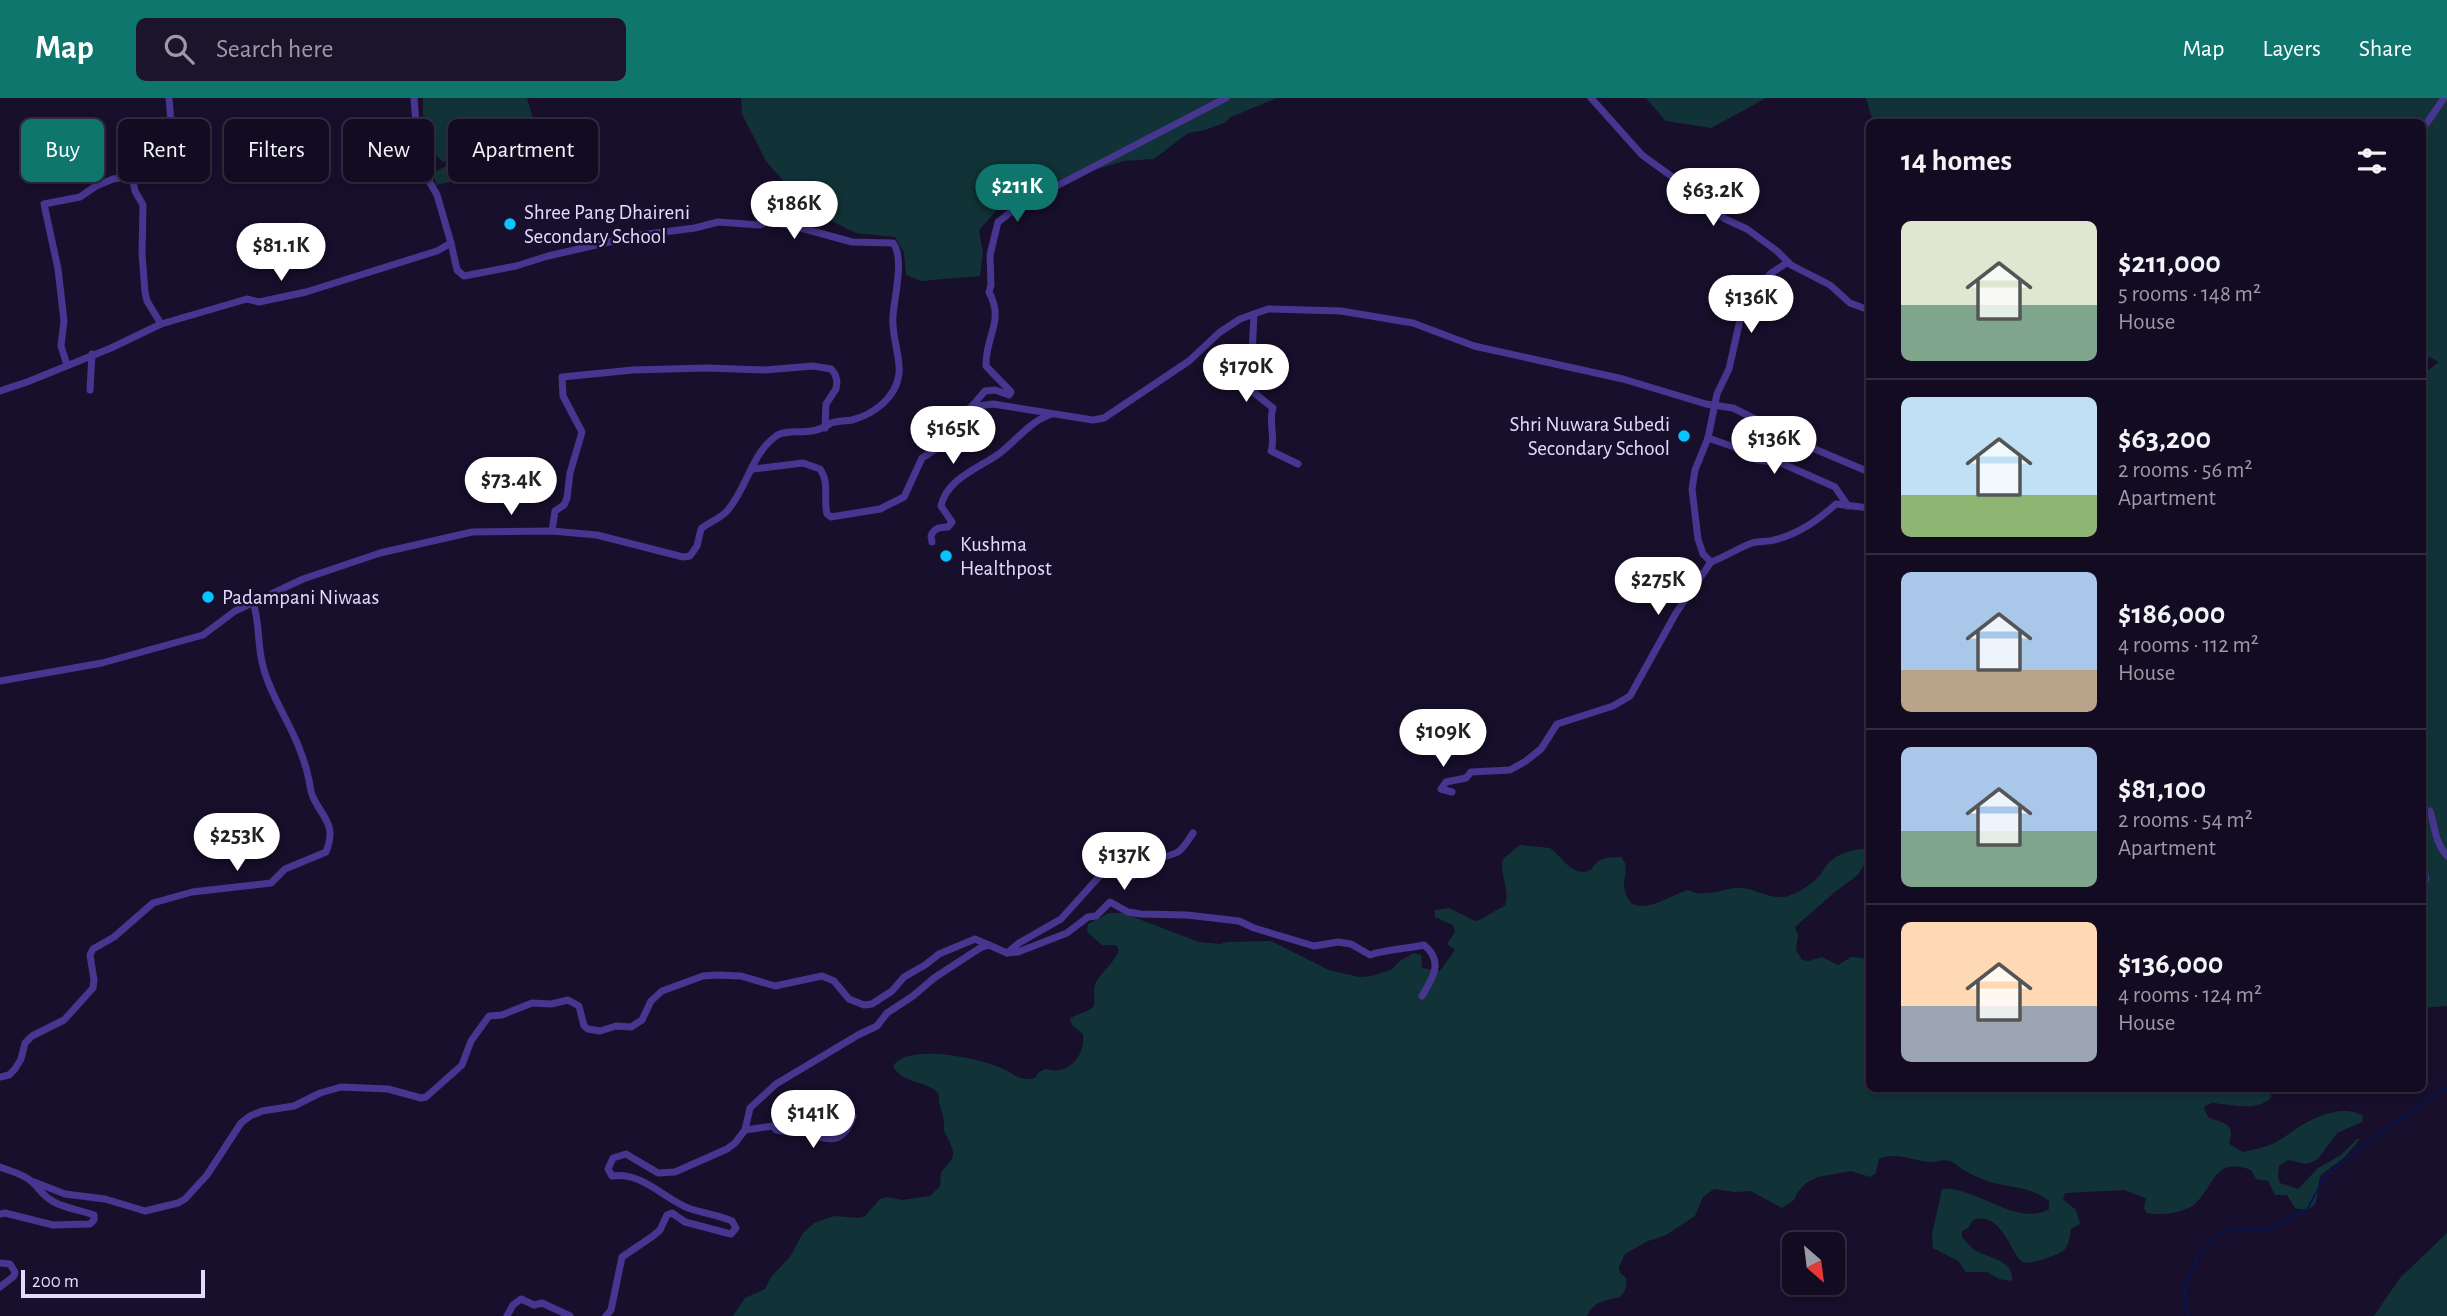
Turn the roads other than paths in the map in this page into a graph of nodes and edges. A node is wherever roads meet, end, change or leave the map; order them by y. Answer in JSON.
{"nodes":[{"id":1,"x":169,"y":98,"type":"edge"},
{"id":2,"x":414,"y":98,"type":"edge"},
{"id":3,"x":1226,"y":98,"type":"edge"},
{"id":4,"x":1591,"y":98,"type":"edge"},
{"id":5,"x":2444,"y":98,"type":"edge"},
{"id":6,"x":171,"y":119,"type":"edge"},
{"id":7,"x":2426,"y":124,"type":"edge"},
{"id":8,"x":118,"y":178,"type":"edge"},
{"id":9,"x":133,"y":182,"type":"edge"},
{"id":10,"x":451,"y":243,"type":"junction"},
{"id":11,"x":1788,"y":262,"type":"junction"},
{"id":12,"x":1866,"y":309,"type":"edge"},
{"id":13,"x":1254,"y":314,"type":"junction"},
{"id":14,"x":162,"y":324,"type":"junction"},
{"id":15,"x":92,"y":354,"type":"junction"},
{"id":16,"x":68,"y":365,"type":"junction"},
{"id":17,"x":90,"y":390,"type":"dead end"},
{"id":18,"x":0,"y":391,"type":"edge"},
{"id":19,"x":1714,"y":404,"type":"junction"},
{"id":20,"x":971,"y":407,"type":"junction"},
{"id":21,"x":1052,"y":414,"type":"junction"},
{"id":22,"x":825,"y":428,"type":"junction"},
{"id":23,"x":1708,"y":438,"type":"junction"},
{"id":24,"x":1298,"y":464,"type":"dead end"},
{"id":25,"x":753,"y":469,"type":"junction"},
{"id":26,"x":1866,"y":471,"type":"edge"},
{"id":27,"x":1848,"y":506,"type":"junction"},
{"id":28,"x":1866,"y":508,"type":"edge"},
{"id":29,"x":552,"y":531,"type":"junction"},
{"id":30,"x":932,"y":542,"type":"dead end"},
{"id":31,"x":1711,"y":562,"type":"junction"},
{"id":32,"x":253,"y":602,"type":"junction"},
{"id":33,"x":0,"y":681,"type":"edge"},
{"id":34,"x":1452,"y":792,"type":"dead end"},
{"id":35,"x":2426,"y":810,"type":"edge"},
{"id":36,"x":1193,"y":833,"type":"dead end"},
{"id":37,"x":2447,"y":856,"type":"edge"},
{"id":38,"x":989,"y":945,"type":"junction"},
{"id":39,"x":1007,"y":953,"type":"junction"},
{"id":40,"x":1422,"y":996,"type":"dead end"},
{"id":41,"x":0,"y":1077,"type":"edge"},
{"id":42,"x":853,"y":1116,"type":"dead end"},
{"id":43,"x":744,"y":1129,"type":"junction"},
{"id":44,"x":0,"y":1167,"type":"edge"},
{"id":45,"x":34,"y":1182,"type":"junction"},
{"id":46,"x":0,"y":1214,"type":"edge"},
{"id":47,"x":0,"y":1263,"type":"edge"},
{"id":48,"x":0,"y":1287,"type":"edge"},
{"id":49,"x":507,"y":1316,"type":"edge"},
{"id":50,"x":570,"y":1316,"type":"edge"},
{"id":51,"x":606,"y":1316,"type":"edge"}],
"edges":[{"from":1,"to":6,"type":"street"},
{"from":2,"to":10,"type":"street"},
{"from":3,"to":20,"type":"street"},
{"from":4,"to":11,"type":"street"},
{"from":5,"to":7,"type":"street"},
{"from":8,"to":16,"type":"street"},
{"from":9,"to":14,"type":"street"},
{"from":10,"to":14,"type":"street"},
{"from":10,"to":22,"type":"street"},
{"from":11,"to":12,"type":"street"},
{"from":11,"to":19,"type":"street"},
{"from":13,"to":19,"type":"street"},
{"from":13,"to":21,"type":"street"},
{"from":13,"to":24,"type":"street"},
{"from":14,"to":15,"type":"street"},
{"from":15,"to":16,"type":"street"},
{"from":15,"to":17,"type":"street"},
{"from":16,"to":18,"type":"street"},
{"from":19,"to":23,"type":"street"},
{"from":19,"to":26,"type":"street"},
{"from":20,"to":21,"type":"street"},
{"from":20,"to":25,"type":"street"},
{"from":21,"to":30,"type":"street"},
{"from":22,"to":25,"type":"street"},
{"from":22,"to":29,"type":"street"},
{"from":23,"to":27,"type":"street"},
{"from":23,"to":31,"type":"street"},
{"from":25,"to":29,"type":"street"},
{"from":27,"to":28,"type":"street"},
{"from":27,"to":31,"type":"street"},
{"from":29,"to":32,"type":"street"},
{"from":31,"to":34,"type":"street"},
{"from":32,"to":33,"type":"street"},
{"from":32,"to":41,"type":"street"},
{"from":35,"to":37,"type":"street"},
{"from":36,"to":39,"type":"street"},
{"from":38,"to":39,"type":"street"},
{"from":38,"to":43,"type":"street"},
{"from":38,"to":45,"type":"street"},
{"from":39,"to":40,"type":"street"},
{"from":42,"to":43,"type":"street"},
{"from":43,"to":51,"type":"street"},
{"from":44,"to":45,"type":"street"},
{"from":45,"to":46,"type":"street"},
{"from":47,"to":48,"type":"street"},
{"from":49,"to":50,"type":"street"}]}
